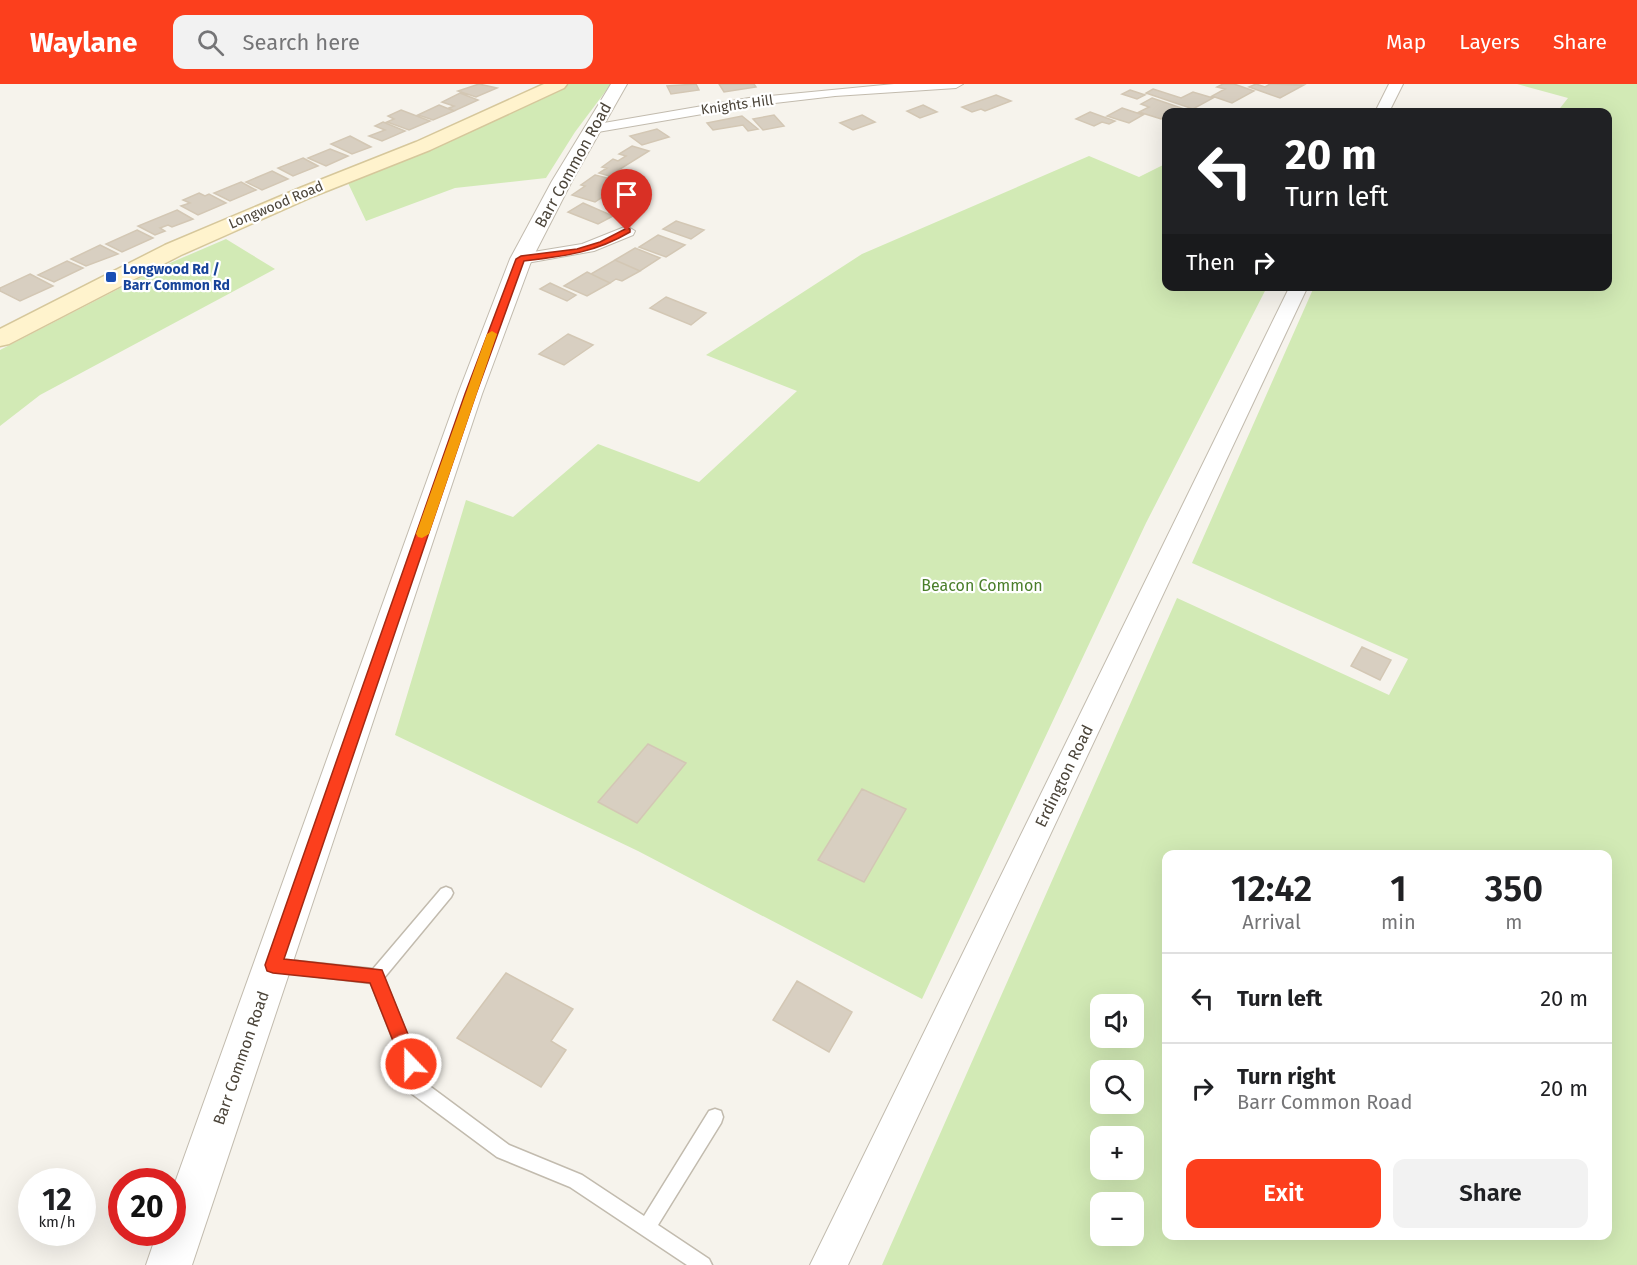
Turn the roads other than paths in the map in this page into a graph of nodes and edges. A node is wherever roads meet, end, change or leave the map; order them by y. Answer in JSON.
{"nodes":[{"id":1,"x":558,"y":84,"type":"edge"},
{"id":2,"x":619,"y":84,"type":"edge"},
{"id":3,"x":956,"y":84,"type":"edge"},
{"id":4,"x":1396,"y":84,"type":"edge"},
{"id":5,"x":1384,"y":108,"type":"edge"},
{"id":6,"x":592,"y":129,"type":"junction"},
{"id":7,"x":627,"y":231,"type":"dead end"},
{"id":8,"x":521,"y":259,"type":"junction"},
{"id":9,"x":1297,"y":291,"type":"edge"},
{"id":10,"x":0,"y":339,"type":"edge"},
{"id":11,"x":446,"y":893,"type":"dead end"},
{"id":12,"x":273,"y":965,"type":"junction"},
{"id":13,"x":376,"y":976,"type":"junction"},
{"id":14,"x":715,"y":1117,"type":"dead end"},
{"id":15,"x":646,"y":1228,"type":"junction"},
{"id":16,"x":169,"y":1265,"type":"edge"},
{"id":17,"x":703,"y":1265,"type":"edge"},
{"id":18,"x":829,"y":1265,"type":"edge"}],
"edges":[{"from":1,"to":10,"type":"main road","name":"Longwood Road"},
{"from":2,"to":6,"type":"street","name":"Barr Common Road"},
{"from":3,"to":6,"type":"street","name":"Knights Hill"},
{"from":4,"to":5,"type":"street"},
{"from":6,"to":8,"type":"street","name":"Barr Common Road"},
{"from":7,"to":8,"type":"street"},
{"from":8,"to":12,"type":"street","name":"Barr Common Road"},
{"from":9,"to":18,"type":"street","name":"Erdington Road"},
{"from":11,"to":13,"type":"lane"},
{"from":12,"to":13,"type":"lane"},
{"from":12,"to":16,"type":"street","name":"Barr Common Road"},
{"from":13,"to":15,"type":"lane"},
{"from":14,"to":15,"type":"lane"},
{"from":15,"to":17,"type":"lane"}]}
